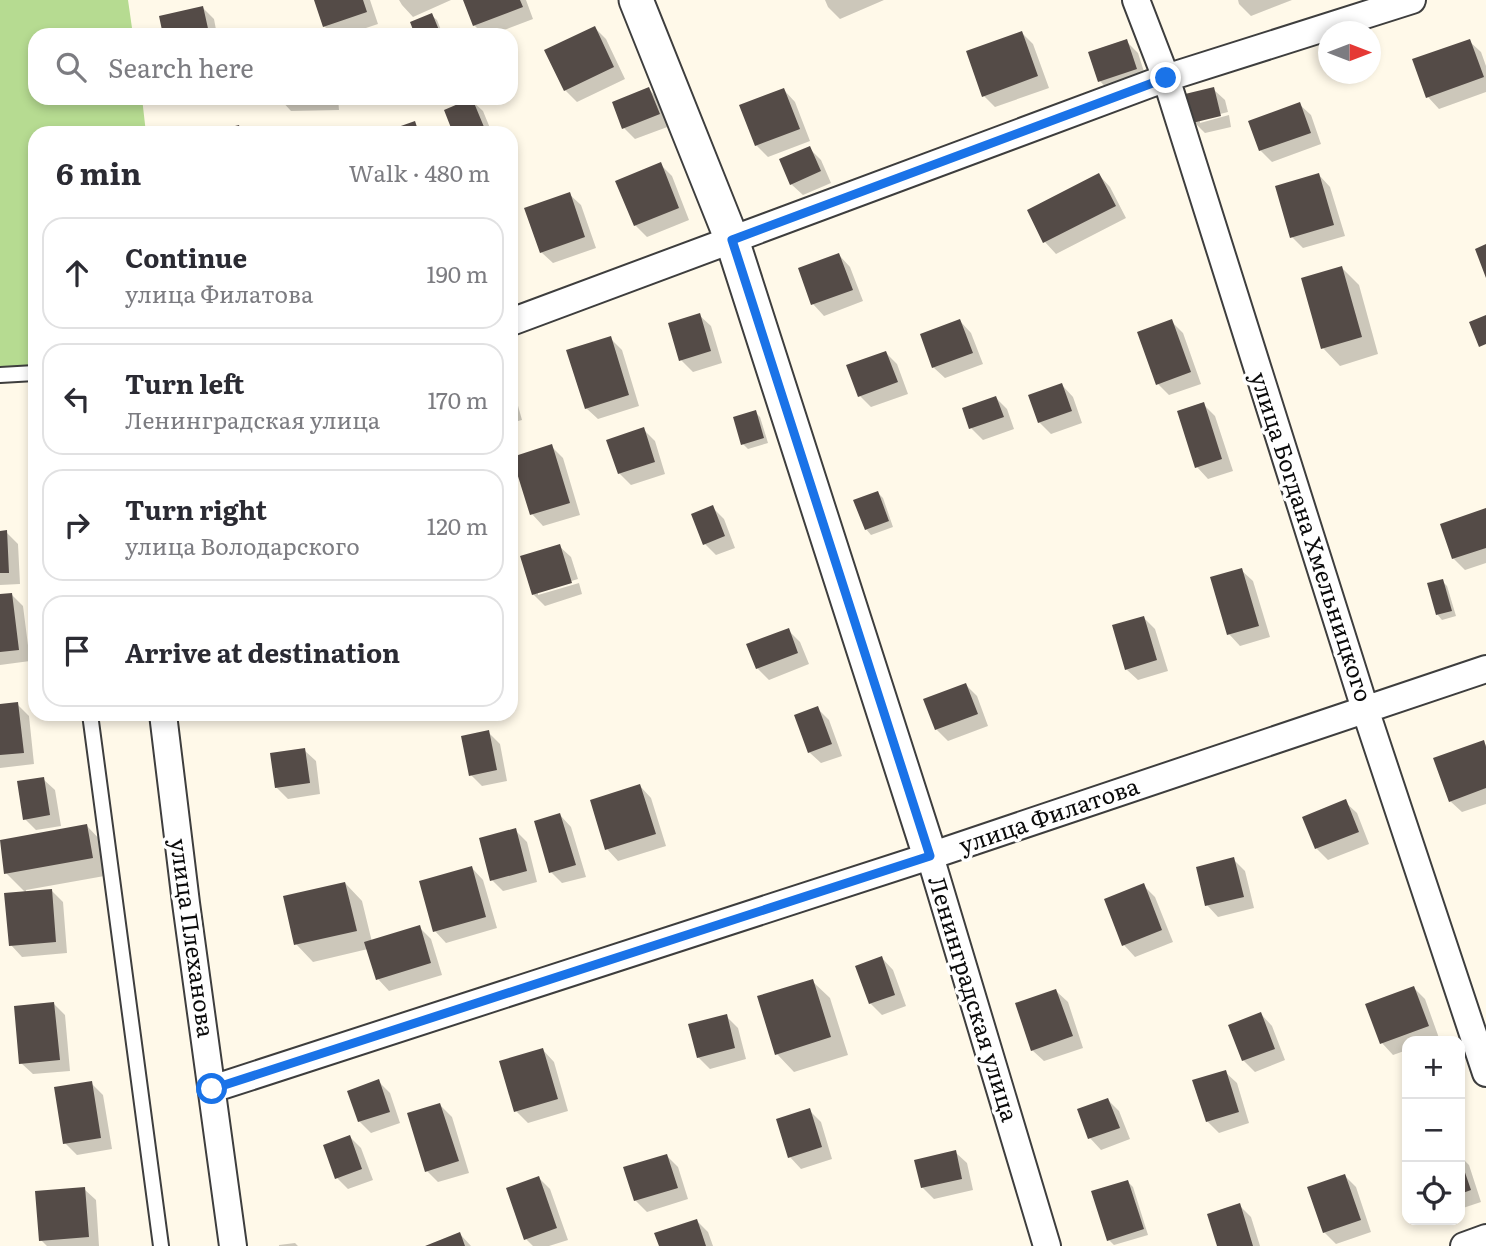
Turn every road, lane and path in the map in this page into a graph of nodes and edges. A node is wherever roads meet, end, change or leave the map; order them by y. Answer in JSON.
{"nodes":[{"id":1,"x":636,"y":0,"type":"edge"},
{"id":2,"x":1136,"y":0,"type":"edge"},
{"id":3,"x":1412,"y":0,"type":"edge"},
{"id":4,"x":1166,"y":78,"type":"junction"},
{"id":5,"x":732,"y":240,"type":"junction"},
{"id":6,"x":518,"y":319,"type":"edge"},
{"id":7,"x":28,"y":373,"type":"edge"},
{"id":8,"x":0,"y":375,"type":"edge"},
{"id":9,"x":1486,"y":669,"type":"edge"},
{"id":10,"x":1366,"y":709,"type":"junction"},
{"id":11,"x":91,"y":721,"type":"edge"},
{"id":12,"x":164,"y":721,"type":"edge"},
{"id":13,"x":930,"y":856,"type":"junction"},
{"id":14,"x":1486,"y":1073,"type":"edge"},
{"id":15,"x":212,"y":1089,"type":"junction"},
{"id":16,"x":1486,"y":1238,"type":"edge"},
{"id":17,"x":161,"y":1246,"type":"edge"},
{"id":18,"x":233,"y":1246,"type":"edge"},
{"id":19,"x":1047,"y":1246,"type":"edge"},
{"id":20,"x":1464,"y":1246,"type":"edge"}],
"edges":[{"from":1,"to":5,"type":"street","name":"Ленинградская улица"},
{"from":2,"to":4,"type":"street","name":"улица Богдана Хмельницкого"},
{"from":3,"to":4,"type":"street"},
{"from":4,"to":5,"type":"street"},
{"from":4,"to":10,"type":"street","name":"улица Богдана Хмельницкого"},
{"from":5,"to":6,"type":"street"},
{"from":5,"to":13,"type":"street","name":"Ленинградская улица"},
{"from":7,"to":8,"type":"lane"},
{"from":9,"to":10,"type":"street","name":"улица Филатова"},
{"from":10,"to":13,"type":"street","name":"улица Филатова"},
{"from":10,"to":14,"type":"street","name":"улица Богдана Хмельницкого"},
{"from":11,"to":17,"type":"lane"},
{"from":12,"to":15,"type":"street","name":"улица Плеханова"},
{"from":13,"to":15,"type":"street","name":"улица Филатова"},
{"from":13,"to":19,"type":"street","name":"Ленинградская улица"},
{"from":15,"to":18,"type":"street","name":"улица Плеханова"},
{"from":16,"to":20,"type":"street"}]}
